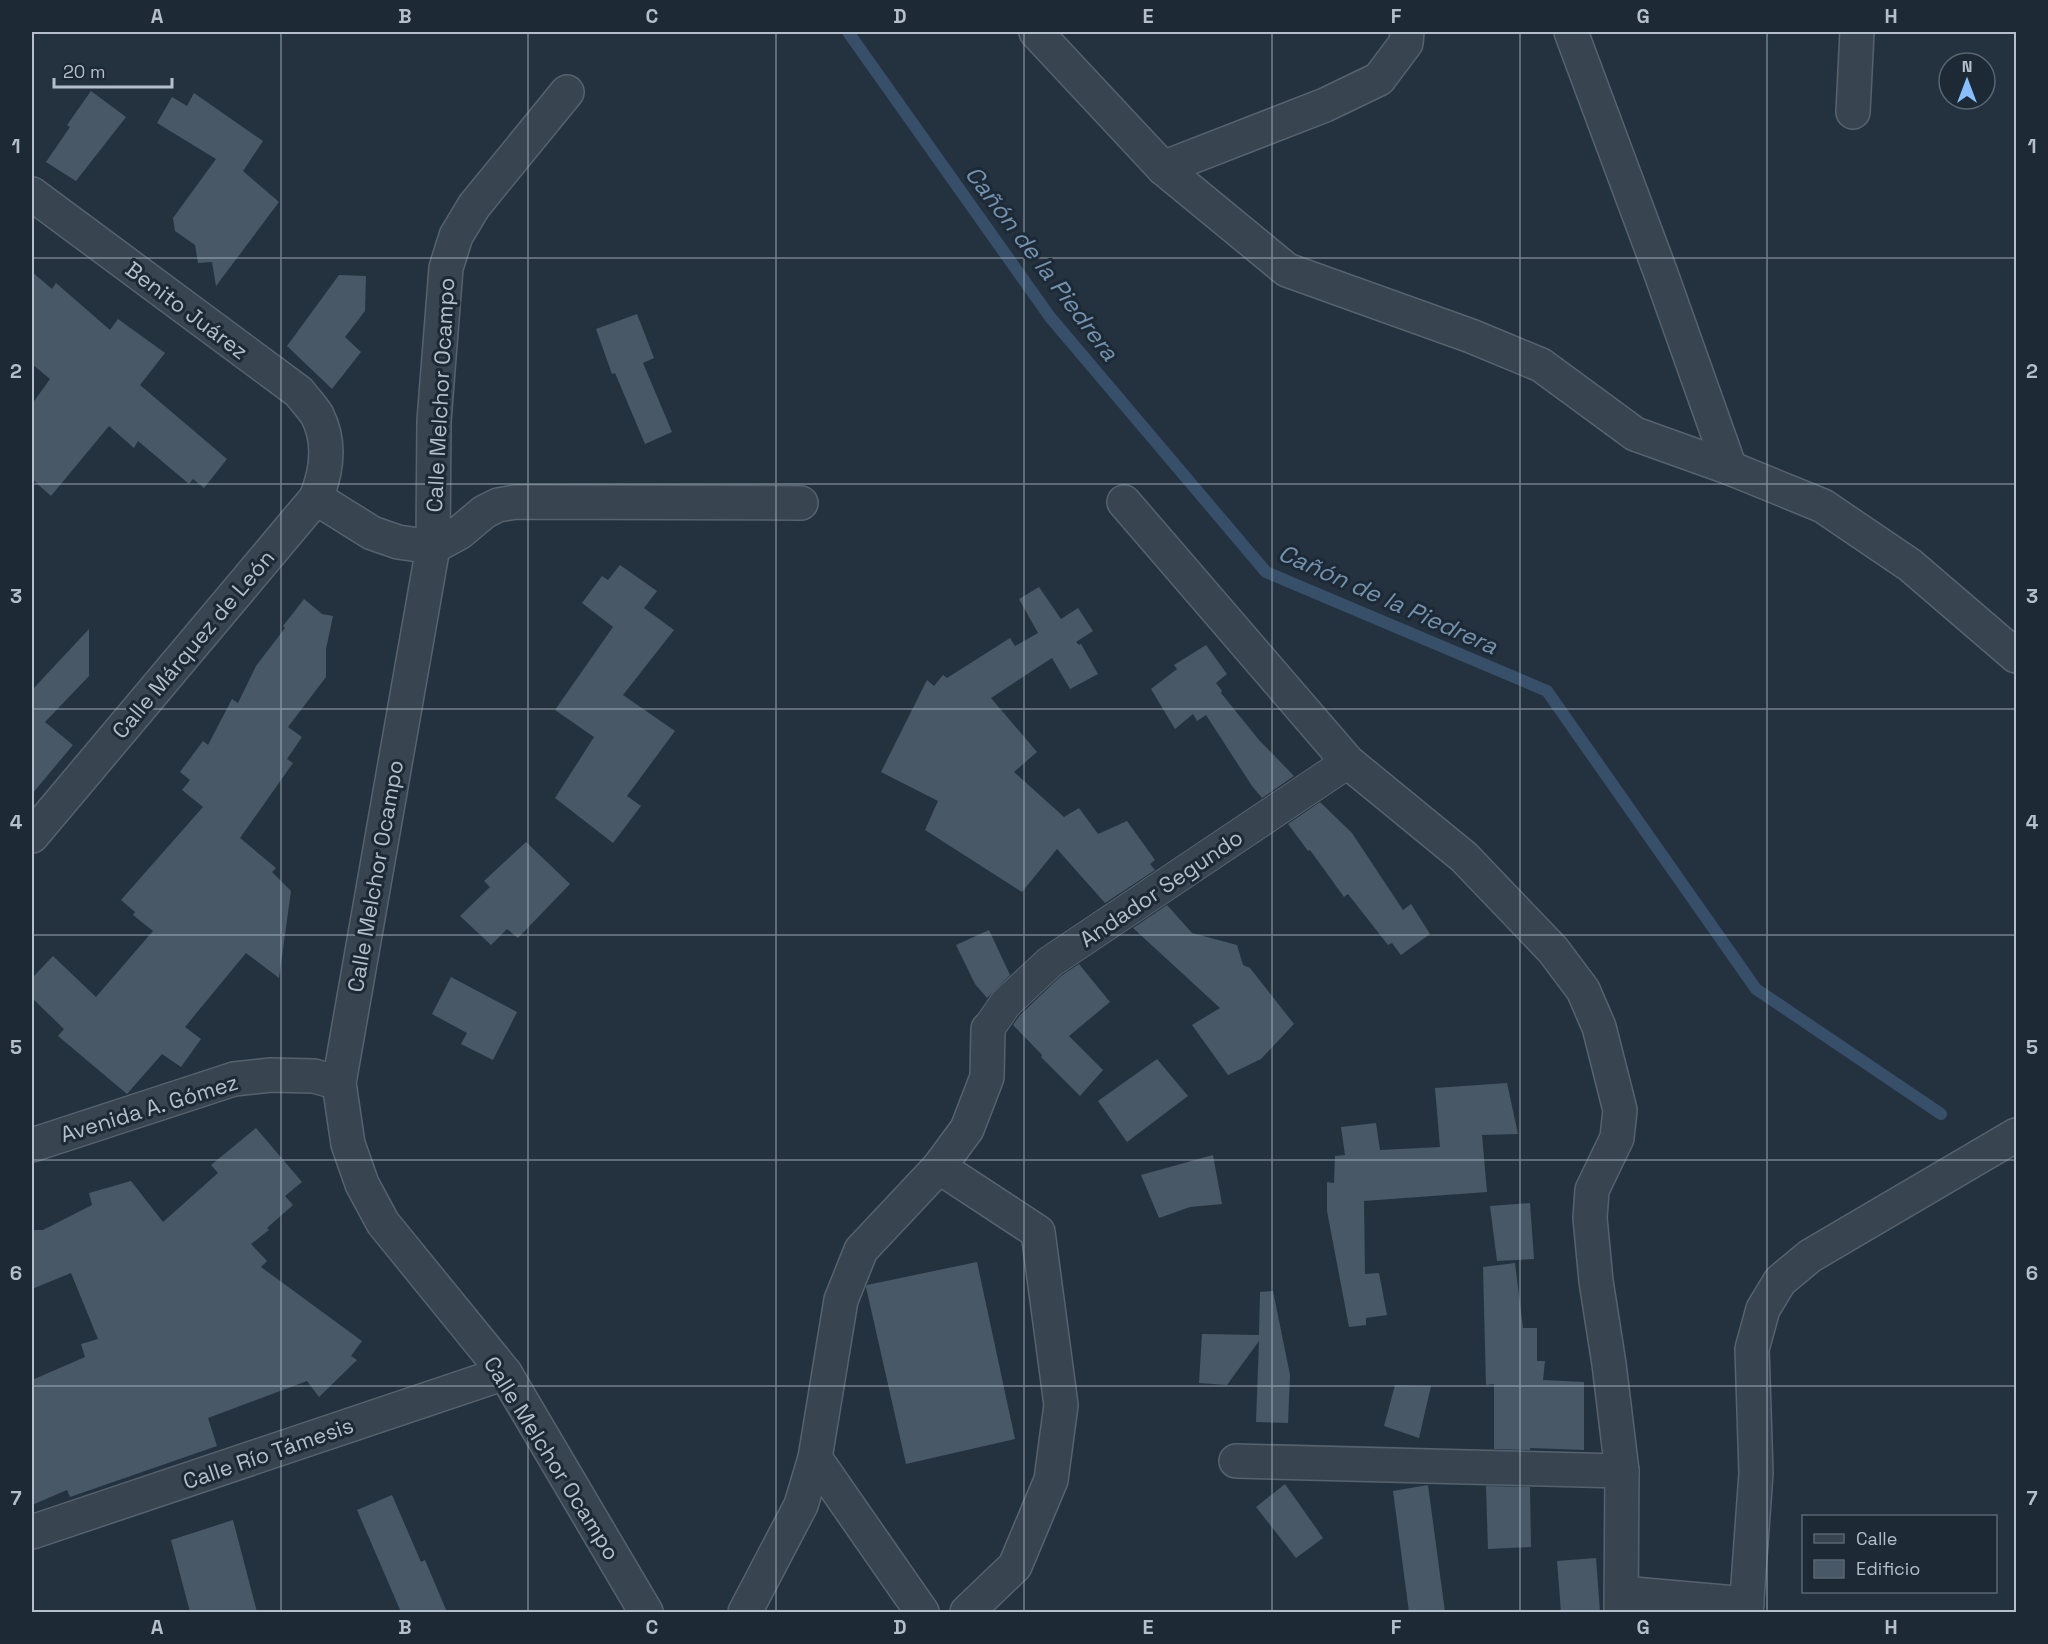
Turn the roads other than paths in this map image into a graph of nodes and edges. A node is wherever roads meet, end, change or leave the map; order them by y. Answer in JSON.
{"nodes":[{"id":1,"x":1035,"y":32,"type":"edge"},
{"id":2,"x":1407,"y":32,"type":"edge"},
{"id":3,"x":1571,"y":32,"type":"edge"},
{"id":4,"x":1857,"y":32,"type":"edge"},
{"id":5,"x":567,"y":92,"type":"dead end"},
{"id":6,"x":1853,"y":112,"type":"dead end"},
{"id":7,"x":1163,"y":168,"type":"junction"},
{"id":8,"x":32,"y":194,"type":"edge"},
{"id":9,"x":325,"y":440,"type":"joint"},
{"id":10,"x":1730,"y":468,"type":"junction"},
{"id":11,"x":316,"y":498,"type":"junction"},
{"id":12,"x":1124,"y":502,"type":"dead end"},
{"id":13,"x":801,"y":503,"type":"dead end"},
{"id":14,"x":433,"y":547,"type":"junction"},
{"id":15,"x":2016,"y":657,"type":"edge"},
{"id":16,"x":1348,"y":762,"type":"junction"},
{"id":17,"x":32,"y":836,"type":"edge"},
{"id":18,"x":988,"y":1029,"type":"joint"},
{"id":19,"x":339,"y":1083,"type":"junction"},
{"id":20,"x":2016,"y":1135,"type":"edge"},
{"id":21,"x":32,"y":1145,"type":"edge"},
{"id":22,"x":939,"y":1167,"type":"junction"},
{"id":23,"x":505,"y":1373,"type":"junction"},
{"id":24,"x":815,"y":1458,"type":"junction"},
{"id":25,"x":1236,"y":1461,"type":"dead end"},
{"id":26,"x":1622,"y":1471,"type":"junction"},
{"id":27,"x":32,"y":1532,"type":"edge"},
{"id":28,"x":1621,"y":1603,"type":"edge"},
{"id":29,"x":1747,"y":1608,"type":"edge"},
{"id":30,"x":646,"y":1612,"type":"edge"},
{"id":31,"x":745,"y":1612,"type":"edge"},
{"id":32,"x":922,"y":1612,"type":"edge"},
{"id":33,"x":967,"y":1612,"type":"edge"}],
"edges":[{"from":1,"to":7,"type":"street"},
{"from":2,"to":7,"type":"street"},
{"from":3,"to":10,"type":"street"},
{"from":4,"to":6,"type":"street"},
{"from":5,"to":14,"type":"street","name":"Calle Melchor Ocampo"},
{"from":7,"to":10,"type":"street"},
{"from":8,"to":9,"type":"street","name":"Benito Juárez"},
{"from":9,"to":11,"type":"street","name":"Calle Márquez de León"},
{"from":10,"to":15,"type":"street"},
{"from":11,"to":14,"type":"street"},
{"from":11,"to":17,"type":"street","name":"Calle Márquez de León"},
{"from":12,"to":16,"type":"street"},
{"from":13,"to":14,"type":"street"},
{"from":14,"to":19,"type":"street","name":"Calle Melchor Ocampo"},
{"from":16,"to":18,"type":"street","name":"Andador Segundo"},
{"from":16,"to":26,"type":"street"},
{"from":18,"to":22,"type":"street"},
{"from":19,"to":21,"type":"street","name":"Avenida A. Gómez"},
{"from":19,"to":23,"type":"street","name":"Calle Melchor Ocampo"},
{"from":20,"to":29,"type":"street"},
{"from":22,"to":24,"type":"street"},
{"from":22,"to":33,"type":"street"},
{"from":23,"to":27,"type":"street","name":"Calle Río Támesis"},
{"from":23,"to":30,"type":"street","name":"Calle Melchor Ocampo"},
{"from":24,"to":31,"type":"street"},
{"from":24,"to":32,"type":"street"},
{"from":25,"to":26,"type":"street"},
{"from":26,"to":28,"type":"street"},
{"from":28,"to":29,"type":"street"}]}
